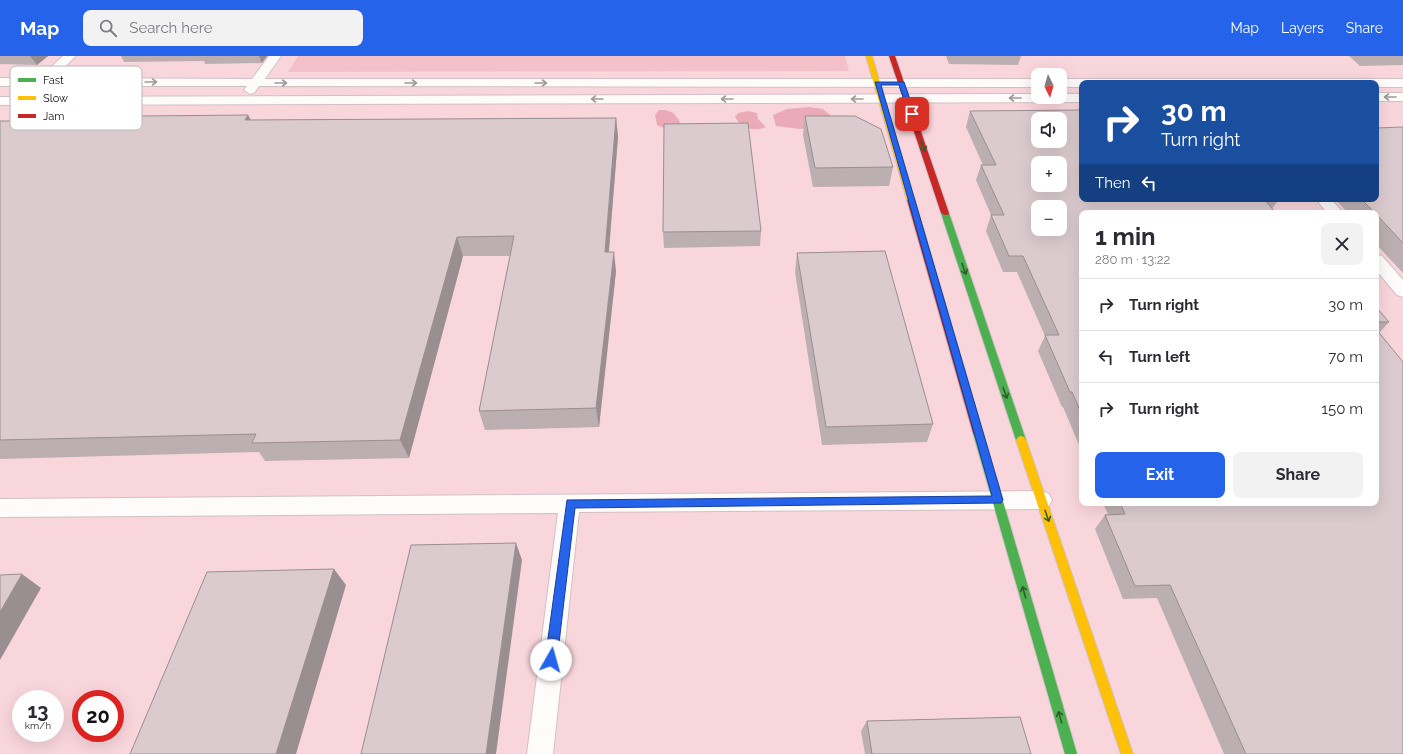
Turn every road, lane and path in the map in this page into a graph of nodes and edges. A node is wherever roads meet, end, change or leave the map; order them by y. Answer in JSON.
{"nodes":[{"id":1,"x":70,"y":56,"type":"edge"},
{"id":2,"x":275,"y":56,"type":"edge"},
{"id":3,"x":870,"y":56,"type":"edge"},
{"id":4,"x":892,"y":56,"type":"edge"},
{"id":5,"x":59,"y":66,"type":"edge"},
{"id":6,"x":142,"y":82,"type":"edge"},
{"id":7,"x":255,"y":82,"type":"junction"},
{"id":8,"x":877,"y":83,"type":"junction"},
{"id":9,"x":902,"y":83,"type":"junction"},
{"id":10,"x":1031,"y":83,"type":"edge"},
{"id":11,"x":1067,"y":83,"type":"edge"},
{"id":12,"x":1079,"y":83,"type":"edge"},
{"id":13,"x":1379,"y":83,"type":"edge"},
{"id":14,"x":1403,"y":83,"type":"edge"},
{"id":15,"x":1379,"y":97,"type":"edge"},
{"id":16,"x":1403,"y":97,"type":"edge"},
{"id":17,"x":1079,"y":98,"type":"edge"},
{"id":18,"x":882,"y":99,"type":"junction"},
{"id":19,"x":907,"y":99,"type":"junction"},
{"id":20,"x":142,"y":100,"type":"edge"},
{"id":21,"x":242,"y":100,"type":"junction"},
{"id":22,"x":0,"y":101,"type":"edge"},
{"id":23,"x":10,"y":101,"type":"edge"},
{"id":24,"x":1326,"y":202,"type":"edge"},
{"id":25,"x":1332,"y":210,"type":"edge"},
{"id":26,"x":1379,"y":263,"type":"edge"},
{"id":27,"x":1403,"y":291,"type":"edge"},
{"id":28,"x":998,"y":500,"type":"junction"},
{"id":29,"x":1042,"y":500,"type":"junction"},
{"id":30,"x":570,"y":503,"type":"junction"},
{"id":31,"x":0,"y":508,"type":"edge"},
{"id":32,"x":540,"y":754,"type":"edge"},
{"id":33,"x":1071,"y":754,"type":"edge"},
{"id":34,"x":1127,"y":754,"type":"edge"}],
"edges":[{"from":1,"to":5,"type":"lane"},
{"from":2,"to":7,"type":"lane"},
{"from":3,"to":8,"type":"street"},
{"from":4,"to":9,"type":"street"},
{"from":6,"to":7,"type":"lane","one_way":true},
{"from":7,"to":8,"type":"lane","one_way":true},
{"from":7,"to":21,"type":"lane"},
{"from":8,"to":9,"type":"lane"},
{"from":8,"to":18,"type":"street"},
{"from":9,"to":10,"type":"lane"},
{"from":9,"to":19,"type":"street"},
{"from":11,"to":12,"type":"lane"},
{"from":13,"to":14,"type":"lane"},
{"from":16,"to":15,"type":"lane","one_way":true},
{"from":17,"to":19,"type":"lane","one_way":true},
{"from":18,"to":19,"type":"lane"},
{"from":18,"to":21,"type":"lane","one_way":true},
{"from":18,"to":28,"type":"street"},
{"from":19,"to":29,"type":"street","one_way":true},
{"from":20,"to":21,"type":"lane"},
{"from":22,"to":23,"type":"lane"},
{"from":24,"to":25,"type":"lane"},
{"from":26,"to":27,"type":"lane"},
{"from":28,"to":29,"type":"lane"},
{"from":28,"to":30,"type":"lane"},
{"from":33,"to":28,"type":"street","one_way":true},
{"from":29,"to":34,"type":"street","one_way":true},
{"from":30,"to":31,"type":"lane"},
{"from":30,"to":32,"type":"lane"}]}
